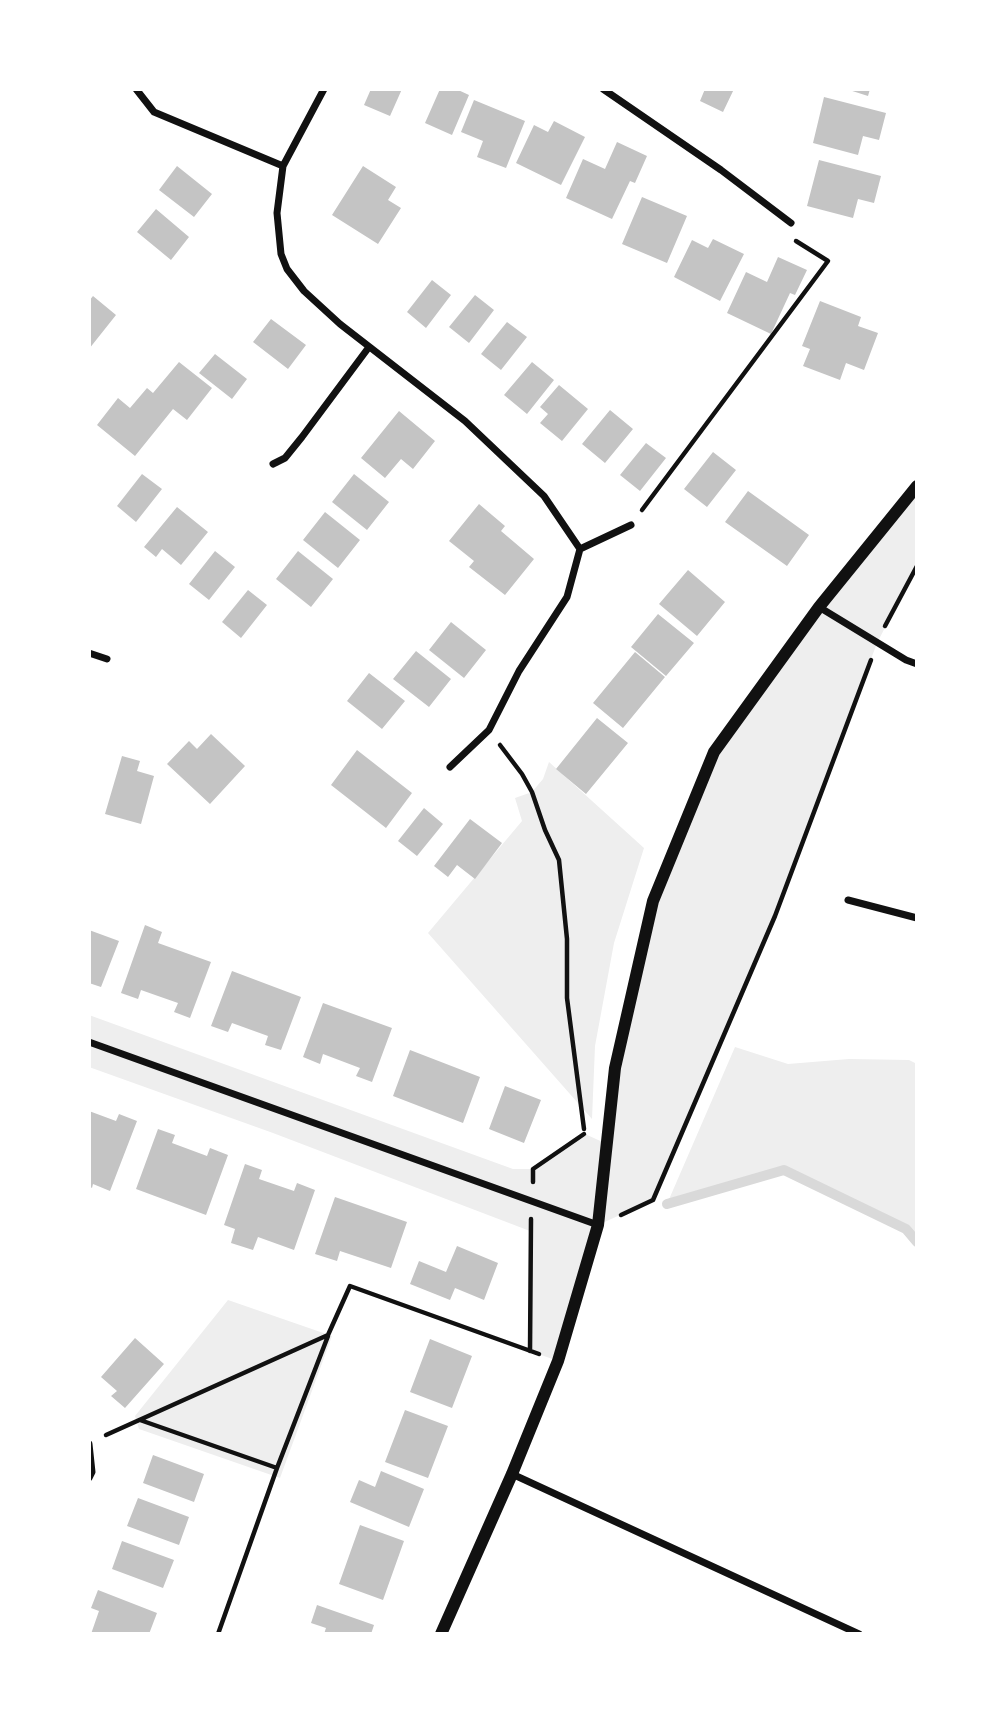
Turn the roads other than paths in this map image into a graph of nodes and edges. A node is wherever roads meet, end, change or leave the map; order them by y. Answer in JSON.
{"nodes":[{"id":1,"x":136,"y":89,"type":"edge"},
{"id":2,"x":324,"y":89,"type":"edge"},
{"id":3,"x":603,"y":89,"type":"edge"},
{"id":4,"x":283,"y":166,"type":"junction"},
{"id":5,"x":791,"y":223,"type":"road end"},
{"id":6,"x":369,"y":347,"type":"junction"},
{"id":7,"x":273,"y":464,"type":"dead end"},
{"id":8,"x":917,"y":486,"type":"edge"},
{"id":9,"x":631,"y":524,"type":"road end"},
{"id":10,"x":580,"y":550,"type":"junction"},
{"id":11,"x":820,"y":607,"type":"junction"},
{"id":12,"x":89,"y":653,"type":"edge"},
{"id":13,"x":107,"y":659,"type":"dead end"},
{"id":14,"x":917,"y":664,"type":"edge"},
{"id":15,"x":450,"y":767,"type":"dead end"},
{"id":16,"x":848,"y":900,"type":"dead end"},
{"id":17,"x":917,"y":918,"type":"edge"},
{"id":18,"x":89,"y":1042,"type":"edge"},
{"id":19,"x":598,"y":1225,"type":"junction"},
{"id":20,"x":89,"y":1444,"type":"edge"},
{"id":21,"x":512,"y":1474,"type":"junction"},
{"id":22,"x":89,"y":1478,"type":"edge"},
{"id":23,"x":441,"y":1634,"type":"edge"},
{"id":24,"x":859,"y":1634,"type":"edge"}],
"edges":[{"from":1,"to":4,"type":"street"},
{"from":2,"to":4,"type":"street"},
{"from":3,"to":5,"type":"street"},
{"from":4,"to":6,"type":"street"},
{"from":6,"to":7,"type":"street"},
{"from":6,"to":10,"type":"street"},
{"from":8,"to":11,"type":"street"},
{"from":9,"to":10,"type":"street"},
{"from":10,"to":15,"type":"street"},
{"from":11,"to":14,"type":"street"},
{"from":11,"to":19,"type":"street"},
{"from":12,"to":13,"type":"street"},
{"from":16,"to":17,"type":"street"},
{"from":18,"to":19,"type":"street"},
{"from":19,"to":21,"type":"street"},
{"from":20,"to":22,"type":"street"},
{"from":21,"to":23,"type":"street"},
{"from":21,"to":24,"type":"street"}]}
